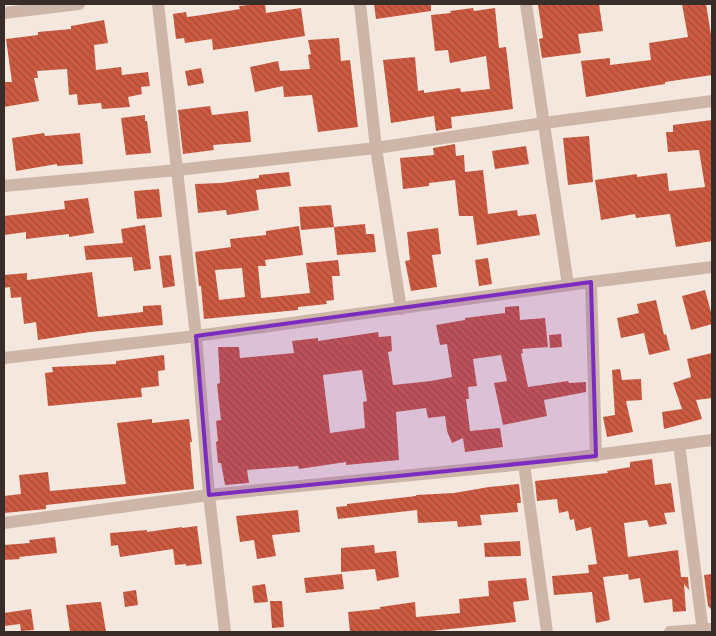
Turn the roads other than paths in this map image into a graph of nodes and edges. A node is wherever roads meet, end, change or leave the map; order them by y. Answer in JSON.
{"nodes":[{"id":1,"x":79,"y":4,"type":"edge"},
{"id":2,"x":158,"y":4,"type":"edge"},
{"id":3,"x":360,"y":4,"type":"edge"},
{"id":4,"x":526,"y":4,"type":"edge"},
{"id":5,"x":4,"y":13,"type":"edge"},
{"id":6,"x":712,"y":101,"type":"edge"},
{"id":7,"x":544,"y":123,"type":"junction"},
{"id":8,"x":376,"y":148,"type":"junction"},
{"id":9,"x":177,"y":170,"type":"junction"},
{"id":10,"x":4,"y":186,"type":"edge"},
{"id":11,"x":712,"y":267,"type":"edge"},
{"id":12,"x":591,"y":282,"type":"junction"},
{"id":13,"x":568,"y":285,"type":"junction"},
{"id":14,"x":401,"y":309,"type":"junction"},
{"id":15,"x":196,"y":336,"type":"junction"},
{"id":16,"x":4,"y":358,"type":"edge"},
{"id":17,"x":712,"y":440,"type":"edge"},
{"id":18,"x":679,"y":444,"type":"junction"},
{"id":19,"x":596,"y":456,"type":"junction"},
{"id":20,"x":524,"y":464,"type":"junction"},
{"id":21,"x":209,"y":495,"type":"junction"},
{"id":22,"x":4,"y":523,"type":"edge"},
{"id":23,"x":706,"y":630,"type":"edge"},
{"id":24,"x":225,"y":632,"type":"edge"},
{"id":25,"x":547,"y":632,"type":"edge"},
{"id":26,"x":670,"y":632,"type":"edge"}],
"edges":[{"from":1,"to":5,"type":"street"},
{"from":2,"to":9,"type":"street"},
{"from":3,"to":8,"type":"street"},
{"from":4,"to":7,"type":"street"},
{"from":6,"to":7,"type":"street"},
{"from":7,"to":8,"type":"street"},
{"from":7,"to":13,"type":"street"},
{"from":8,"to":9,"type":"street"},
{"from":8,"to":14,"type":"street"},
{"from":9,"to":10,"type":"street"},
{"from":9,"to":15,"type":"street"},
{"from":11,"to":12,"type":"street"},
{"from":12,"to":13,"type":"street"},
{"from":12,"to":19,"type":"street"},
{"from":13,"to":14,"type":"street"},
{"from":14,"to":15,"type":"street"},
{"from":15,"to":16,"type":"street"},
{"from":15,"to":21,"type":"street"},
{"from":17,"to":18,"type":"street"},
{"from":18,"to":19,"type":"street"},
{"from":18,"to":23,"type":"street"},
{"from":19,"to":20,"type":"street"},
{"from":20,"to":21,"type":"street"},
{"from":20,"to":25,"type":"street"},
{"from":21,"to":22,"type":"street"},
{"from":21,"to":24,"type":"street"},
{"from":23,"to":26,"type":"street"}]}
